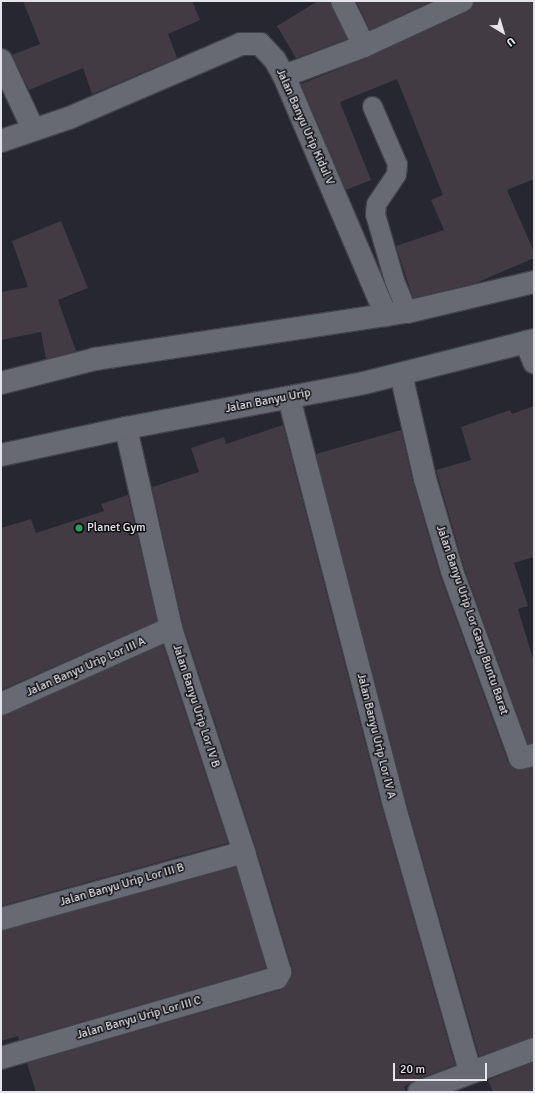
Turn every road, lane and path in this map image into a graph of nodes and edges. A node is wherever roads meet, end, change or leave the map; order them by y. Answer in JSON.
{"nodes":[{"id":1,"x":342,"y":1,"type":"edge"},
{"id":2,"x":462,"y":1,"type":"edge"},
{"id":3,"x":364,"y":46,"type":"junction"},
{"id":4,"x":1,"y":60,"type":"edge"},
{"id":5,"x":284,"y":76,"type":"junction"},
{"id":6,"x":372,"y":106,"type":"dead end"},
{"id":7,"x":33,"y":129,"type":"junction"},
{"id":8,"x":1,"y":141,"type":"edge"},
{"id":9,"x":534,"y":282,"type":"edge"},
{"id":10,"x":396,"y":314,"type":"junction"},
{"id":11,"x":530,"y":341,"type":"edge"},
{"id":12,"x":534,"y":362,"type":"edge"},
{"id":13,"x":401,"y":374,"type":"junction"},
{"id":14,"x":1,"y":383,"type":"edge"},
{"id":15,"x":288,"y":398,"type":"junction"},
{"id":16,"x":126,"y":428,"type":"junction"},
{"id":17,"x":1,"y":455,"type":"edge"},
{"id":18,"x":171,"y":628,"type":"junction"},
{"id":19,"x":1,"y":704,"type":"edge"},
{"id":20,"x":534,"y":755,"type":"edge"},
{"id":21,"x":244,"y":852,"type":"junction"},
{"id":22,"x":1,"y":919,"type":"edge"},
{"id":23,"x":276,"y":978,"type":"joint"},
{"id":24,"x":534,"y":1049,"type":"edge"},
{"id":25,"x":1,"y":1058,"type":"edge"},
{"id":26,"x":470,"y":1072,"type":"junction"},
{"id":27,"x":419,"y":1092,"type":"edge"}],
"edges":[{"from":1,"to":3,"type":"street"},
{"from":2,"to":3,"type":"street"},
{"from":3,"to":5,"type":"street"},
{"from":4,"to":7,"type":"street"},
{"from":5,"to":7,"type":"street","name":"Jalan Banyu Urip Kidul V"},
{"from":5,"to":10,"type":"street","name":"Jalan Banyu Urip Kidul V"},
{"from":6,"to":10,"type":"lane"},
{"from":7,"to":8,"type":"street","name":"Jalan Banyu Urip Kidul V"},
{"from":9,"to":10,"type":"street"},
{"from":10,"to":14,"type":"street"},
{"from":11,"to":12,"type":"street"},
{"from":11,"to":13,"type":"street","name":"Jalan Banyu Urip"},
{"from":13,"to":15,"type":"street","name":"Jalan Banyu Urip"},
{"from":13,"to":20,"type":"street","name":"Jalan Banyu Urip Lor Gang Buntu Barat"},
{"from":15,"to":16,"type":"street","name":"Jalan Banyu Urip"},
{"from":15,"to":26,"type":"street","name":"Jalan Banyu Urip Lor IV A"},
{"from":16,"to":17,"type":"street","name":"Jalan Banyu Urip"},
{"from":16,"to":18,"type":"street","name":"Jalan Banyu Urip Lor IV B"},
{"from":18,"to":19,"type":"street","name":"Jalan Banyu Urip Lor III A"},
{"from":18,"to":21,"type":"street","name":"Jalan Banyu Urip Lor IV B"},
{"from":21,"to":22,"type":"street","name":"Jalan Banyu Urip Lor III B"},
{"from":21,"to":23,"type":"street","name":"Jalan Banyu Urip Lor IV B"},
{"from":23,"to":25,"type":"street","name":"Jalan Banyu Urip Lor III C"},
{"from":24,"to":26,"type":"street"},
{"from":26,"to":27,"type":"street"}]}
